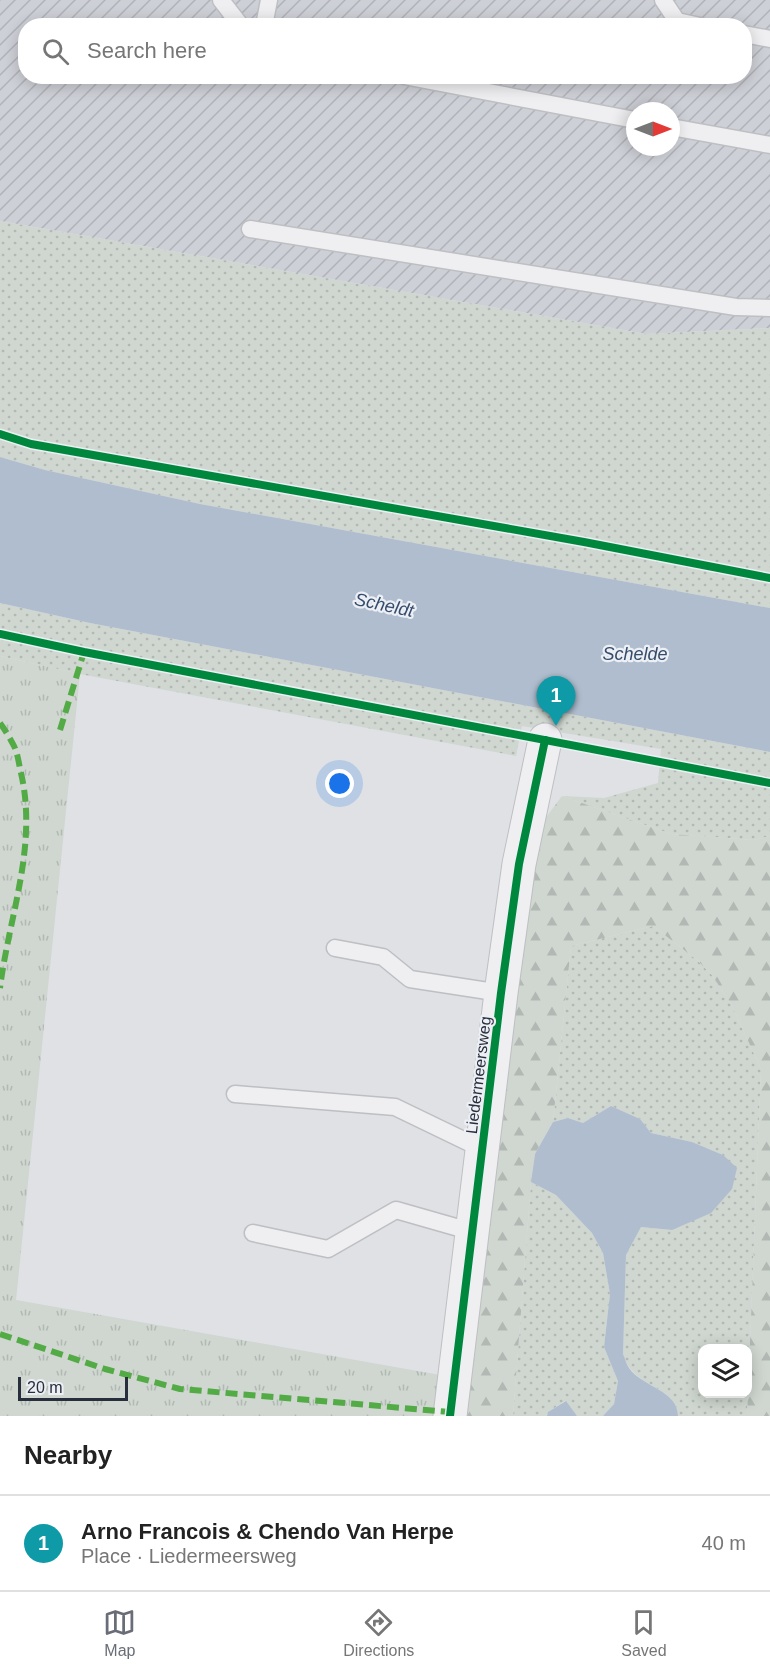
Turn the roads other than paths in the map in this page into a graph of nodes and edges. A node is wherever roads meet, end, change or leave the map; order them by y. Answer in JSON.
{"nodes":[{"id":1,"x":221,"y":0,"type":"edge"},
{"id":2,"x":269,"y":0,"type":"edge"},
{"id":3,"x":663,"y":0,"type":"edge"},
{"id":4,"x":235,"y":18,"type":"edge"},
{"id":5,"x":266,"y":18,"type":"edge"},
{"id":6,"x":675,"y":18,"type":"edge"},
{"id":7,"x":752,"y":36,"type":"edge"},
{"id":8,"x":770,"y":39,"type":"edge"},
{"id":9,"x":446,"y":84,"type":"edge"},
{"id":10,"x":626,"y":118,"type":"edge"},
{"id":11,"x":680,"y":129,"type":"edge"},
{"id":12,"x":770,"y":145,"type":"edge"},
{"id":13,"x":250,"y":229,"type":"dead end"},
{"id":14,"x":770,"y":308,"type":"edge"},
{"id":15,"x":545,"y":740,"type":"dead end"},
{"id":16,"x":335,"y":948,"type":"dead end"},
{"id":17,"x":501,"y":993,"type":"junction"},
{"id":18,"x":235,"y":1094,"type":"dead end"},
{"id":19,"x":482,"y":1149,"type":"junction"},
{"id":20,"x":473,"y":1232,"type":"junction"},
{"id":21,"x":253,"y":1233,"type":"dead end"},
{"id":22,"x":450,"y":1416,"type":"edge"}],
"edges":[{"from":1,"to":4,"type":"lane"},
{"from":2,"to":5,"type":"lane"},
{"from":3,"to":6,"type":"lane"},
{"from":7,"to":8,"type":"lane"},
{"from":9,"to":10,"type":"lane"},
{"from":11,"to":12,"type":"lane"},
{"from":13,"to":14,"type":"lane"},
{"from":15,"to":17,"type":"street","name":"Liedermeersweg"},
{"from":16,"to":17,"type":"lane"},
{"from":17,"to":19,"type":"street","name":"Liedermeersweg"},
{"from":18,"to":19,"type":"lane"},
{"from":19,"to":20,"type":"street","name":"Liedermeersweg"},
{"from":20,"to":21,"type":"lane"},
{"from":20,"to":22,"type":"street","name":"Liedermeersweg"}]}
